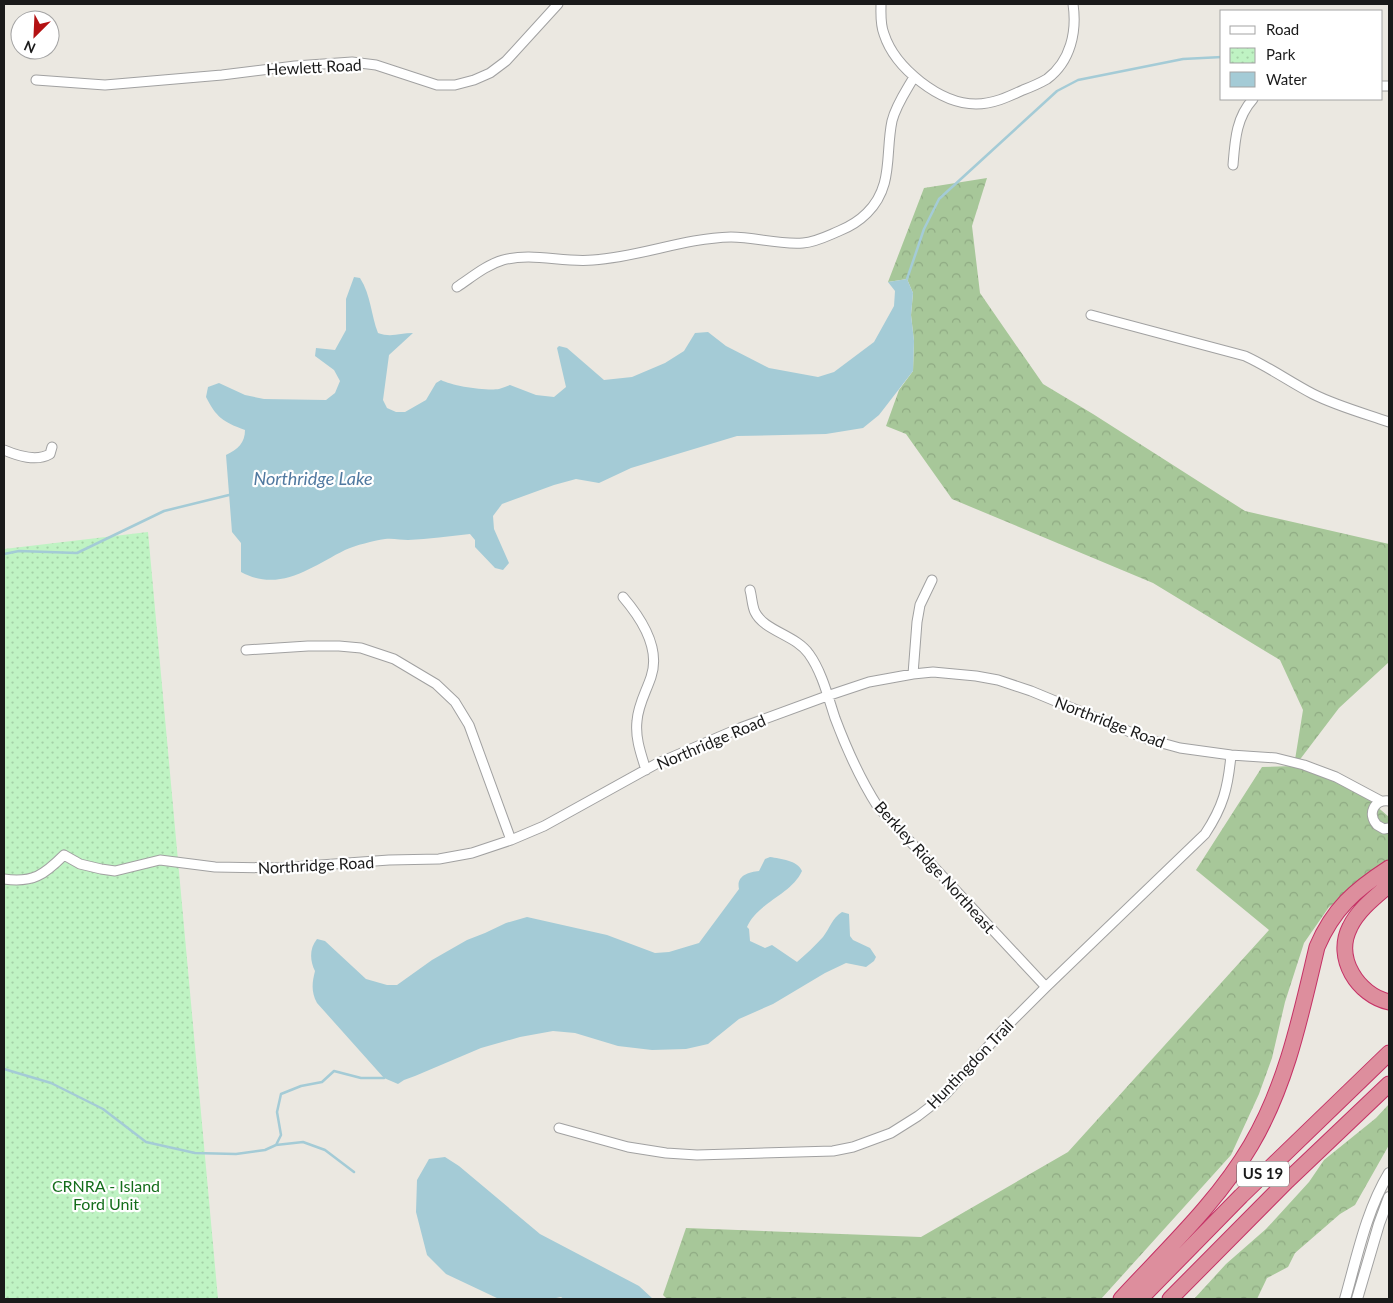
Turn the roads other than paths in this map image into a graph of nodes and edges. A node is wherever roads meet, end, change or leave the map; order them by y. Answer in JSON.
{"nodes":[{"id":1,"x":558,"y":4,"type":"edge"},
{"id":2,"x":881,"y":4,"type":"edge"},
{"id":3,"x":1073,"y":4,"type":"edge"},
{"id":4,"x":914,"y":77,"type":"junction"},
{"id":5,"x":36,"y":80,"type":"dead end"},
{"id":6,"x":1252,"y":100,"type":"edge"},
{"id":7,"x":1233,"y":165,"type":"dead end"},
{"id":8,"x":458,"y":287,"type":"dead end"},
{"id":9,"x":1090,"y":315,"type":"dead end"},
{"id":10,"x":1389,"y":422,"type":"edge"},
{"id":11,"x":52,"y":447,"type":"dead end"},
{"id":12,"x":4,"y":450,"type":"edge"},
{"id":13,"x":932,"y":580,"type":"dead end"},
{"id":14,"x":750,"y":590,"type":"dead end"},
{"id":15,"x":624,"y":597,"type":"dead end"},
{"id":16,"x":246,"y":650,"type":"dead end"},
{"id":17,"x":913,"y":674,"type":"junction"},
{"id":18,"x":827,"y":696,"type":"junction"},
{"id":19,"x":1231,"y":755,"type":"junction"},
{"id":20,"x":646,"y":770,"type":"junction"},
{"id":21,"x":1356,"y":789,"type":"junction"},
{"id":22,"x":1386,"y":800,"type":"edge"},
{"id":23,"x":1372,"y":813,"type":"junction"},
{"id":24,"x":1388,"y":829,"type":"edge"},
{"id":25,"x":511,"y":840,"type":"junction"},
{"id":26,"x":1389,"y":868,"type":"edge"},
{"id":27,"x":4,"y":879,"type":"edge"},
{"id":28,"x":1389,"y":886,"type":"edge"},
{"id":29,"x":1046,"y":987,"type":"junction"},
{"id":30,"x":1389,"y":1002,"type":"edge"},
{"id":31,"x":1389,"y":1053,"type":"edge"},
{"id":32,"x":1389,"y":1084,"type":"edge"},
{"id":33,"x":559,"y":1128,"type":"dead end"},
{"id":34,"x":1389,"y":1173,"type":"edge"},
{"id":35,"x":1389,"y":1197,"type":"edge"},
{"id":36,"x":1121,"y":1299,"type":"edge"},
{"id":37,"x":1140,"y":1299,"type":"edge"},
{"id":38,"x":1170,"y":1299,"type":"edge"},
{"id":39,"x":1345,"y":1299,"type":"edge"},
{"id":40,"x":1357,"y":1299,"type":"edge"}],
"edges":[{"from":1,"to":5,"type":"street","name":"Hewlett Road"},
{"from":2,"to":4,"type":"street"},
{"from":3,"to":4,"type":"street"},
{"from":4,"to":8,"type":"street"},
{"from":6,"to":7,"type":"street"},
{"from":9,"to":10,"type":"street"},
{"from":11,"to":12,"type":"street"},
{"from":13,"to":17,"type":"street"},
{"from":14,"to":18,"type":"street","name":"Berkley Ridge Northeast"},
{"from":15,"to":20,"type":"street"},
{"from":16,"to":25,"type":"street"},
{"from":17,"to":18,"type":"street","name":"Northridge Road"},
{"from":17,"to":19,"type":"street","name":"Northridge Road"},
{"from":18,"to":20,"type":"street","name":"Northridge Road"},
{"from":18,"to":29,"type":"street","name":"Berkley Ridge Northeast"},
{"from":19,"to":21,"type":"street","name":"Northridge Road"},
{"from":19,"to":29,"type":"street","name":"Huntingdon Trail"},
{"from":20,"to":25,"type":"street","name":"Northridge Road"},
{"from":21,"to":22,"type":"street","name":"Northridge Road"},
{"from":21,"to":23,"type":"street","name":"Northridge Road"},
{"from":22,"to":23,"type":"street","name":"Northridge Road"},
{"from":23,"to":24,"type":"street","name":"Northridge Road"},
{"from":25,"to":27,"type":"street","name":"Northridge Road"},
{"from":26,"to":36,"type":"highway"},
{"from":28,"to":30,"type":"highway"},
{"from":29,"to":33,"type":"street","name":"Huntingdon Trail"},
{"from":31,"to":37,"type":"highway","number":"US 19"},
{"from":32,"to":38,"type":"highway","number":"US 19"},
{"from":34,"to":39,"type":"street"},
{"from":35,"to":40,"type":"street"}]}
